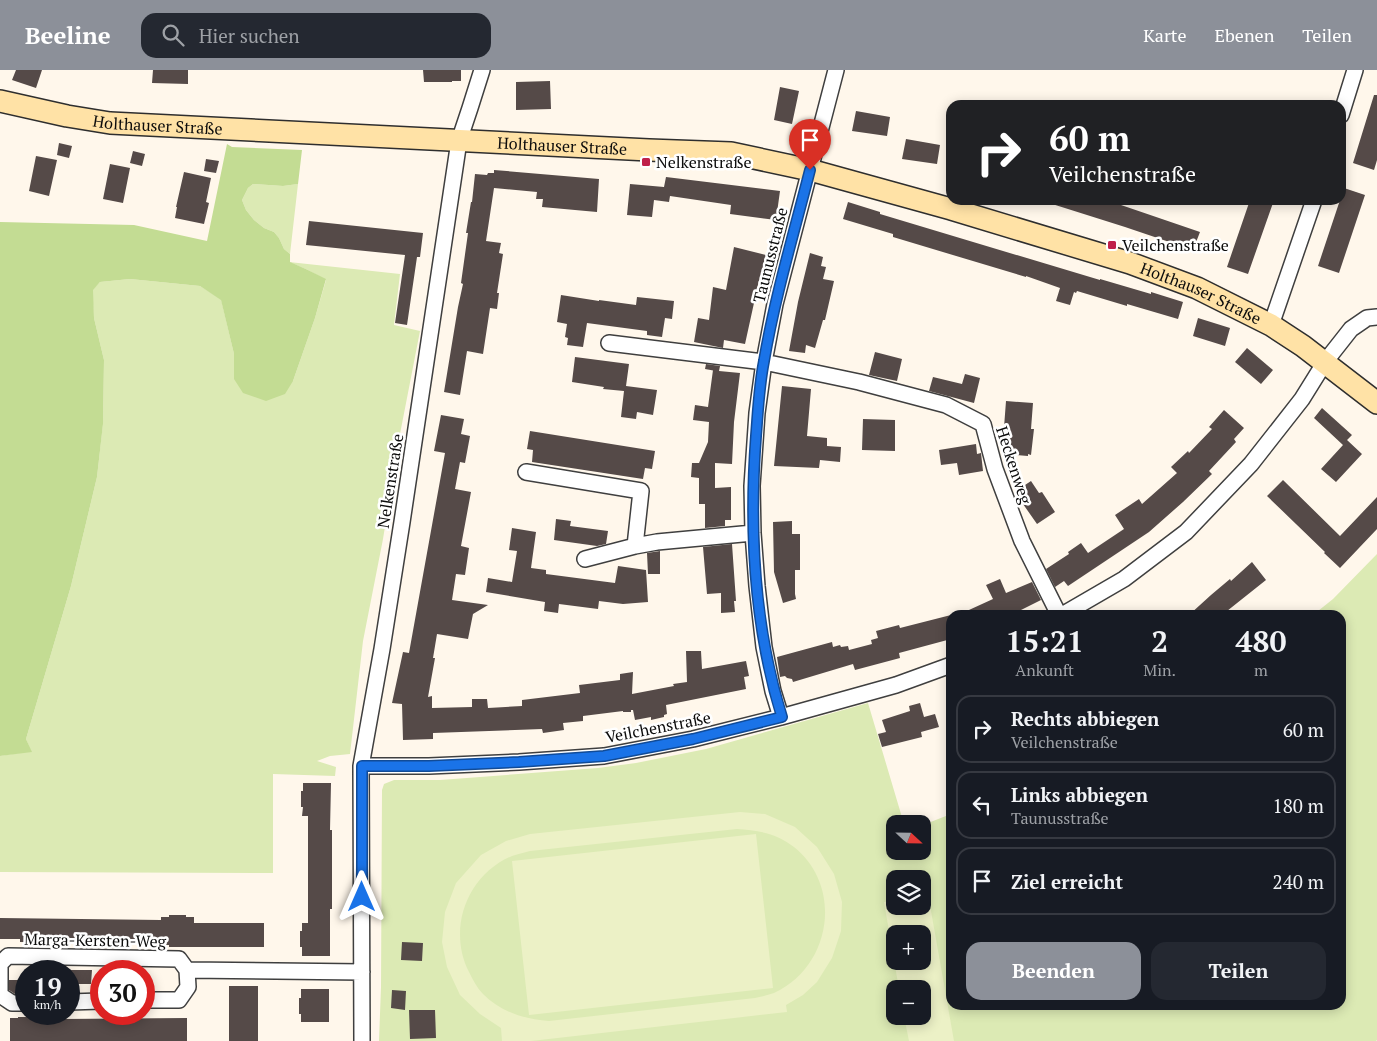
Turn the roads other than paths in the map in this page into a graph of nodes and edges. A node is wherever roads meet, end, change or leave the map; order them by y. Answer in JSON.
{"nodes":[{"id":1,"x":482,"y":70,"type":"edge"},
{"id":2,"x":836,"y":70,"type":"edge"},
{"id":3,"x":1355,"y":70,"type":"edge"},
{"id":4,"x":1346,"y":100,"type":"edge"},
{"id":5,"x":0,"y":101,"type":"edge"},
{"id":6,"x":458,"y":141,"type":"junction"},
{"id":7,"x":810,"y":170,"type":"junction"},
{"id":8,"x":1312,"y":205,"type":"edge"},
{"id":9,"x":1377,"y":317,"type":"edge"},
{"id":10,"x":1271,"y":325,"type":"junction"},
{"id":11,"x":609,"y":343,"type":"dead end"},
{"id":12,"x":764,"y":362,"type":"junction"},
{"id":13,"x":1325,"y":362,"type":"junction"},
{"id":14,"x":1377,"y":403,"type":"edge"},
{"id":15,"x":526,"y":472,"type":"dead end"},
{"id":16,"x":753,"y":534,"type":"junction"},
{"id":17,"x":635,"y":546,"type":"junction"},
{"id":18,"x":585,"y":560,"type":"dead end"},
{"id":19,"x":1057,"y":610,"type":"edge"},
{"id":20,"x":1069,"y":610,"type":"edge"},
{"id":21,"x":946,"y":667,"type":"edge"},
{"id":22,"x":782,"y":717,"type":"junction"},
{"id":23,"x":362,"y":766,"type":"junction"},
{"id":24,"x":187,"y":970,"type":"junction"},
{"id":25,"x":362,"y":972,"type":"junction"},
{"id":26,"x":155,"y":1000,"type":"edge"},
{"id":27,"x":15,"y":1003,"type":"edge"},
{"id":28,"x":362,"y":1041,"type":"edge"}],
"edges":[{"from":1,"to":6,"type":"street","name":"Nelkenstraße"},
{"from":2,"to":7,"type":"street","name":"Taunusstraße"},
{"from":3,"to":4,"type":"street"},
{"from":5,"to":6,"type":"street","name":"Holthauser Straße"},
{"from":6,"to":7,"type":"street","name":"Holthauser Straße"},
{"from":6,"to":23,"type":"street","name":"Nelkenstraße"},
{"from":7,"to":10,"type":"street","name":"Holthauser Straße"},
{"from":7,"to":12,"type":"street","name":"Taunusstraße"},
{"from":8,"to":10,"type":"street"},
{"from":9,"to":13,"type":"street"},
{"from":10,"to":13,"type":"street","name":"Holthauser Straße"},
{"from":11,"to":12,"type":"street"},
{"from":12,"to":16,"type":"street","name":"Taunusstraße"},
{"from":12,"to":19,"type":"street","name":"Heckenweg"},
{"from":13,"to":14,"type":"street","name":"Holthauser Straße"},
{"from":13,"to":20,"type":"street"},
{"from":15,"to":17,"type":"street"},
{"from":16,"to":17,"type":"street"},
{"from":16,"to":22,"type":"street","name":"Taunusstraße"},
{"from":17,"to":18,"type":"street"},
{"from":21,"to":22,"type":"street","name":"Veilchenstraße"},
{"from":22,"to":23,"type":"street","name":"Veilchenstraße"},
{"from":23,"to":25,"type":"street","name":"Nelkenstraße"},
{"from":24,"to":25,"type":"street","name":"Marga-Kersten-Weg"},
{"from":24,"to":26,"type":"street"},
{"from":24,"to":27,"type":"street","name":"Marga-Kersten-Weg"},
{"from":25,"to":28,"type":"street","name":"Nelkenstraße"}]}
